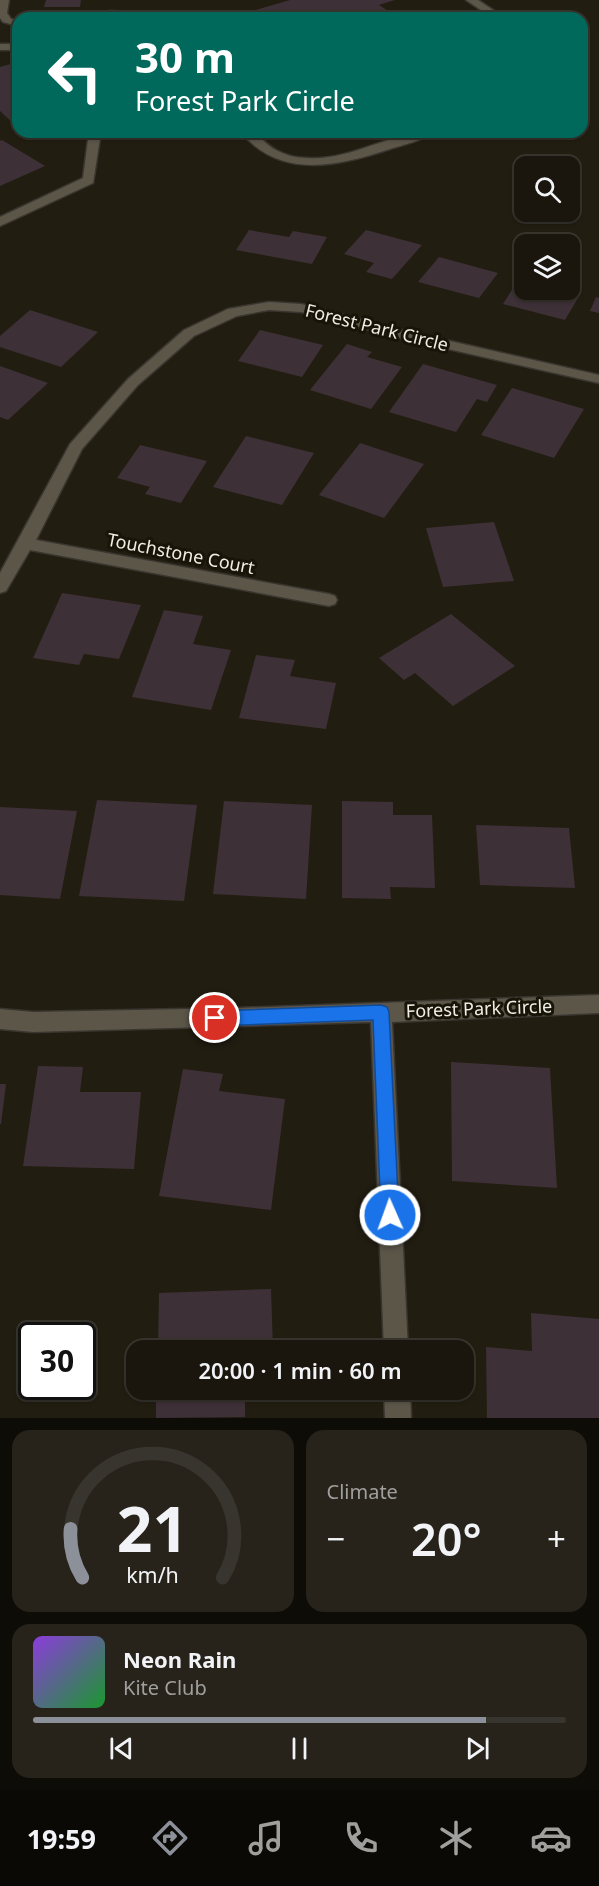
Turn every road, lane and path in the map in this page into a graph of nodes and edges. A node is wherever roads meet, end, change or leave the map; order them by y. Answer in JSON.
{"nodes":[{"id":1,"x":4,"y":0,"type":"edge"},
{"id":2,"x":471,"y":0,"type":"edge"},
{"id":3,"x":490,"y":12,"type":"edge"},
{"id":4,"x":12,"y":22,"type":"edge"},
{"id":5,"x":94,"y":138,"type":"edge"},
{"id":6,"x":254,"y":138,"type":"edge"},
{"id":7,"x":407,"y":138,"type":"edge"},
{"id":8,"x":0,"y":222,"type":"edge"},
{"id":9,"x":599,"y":379,"type":"edge"},
{"id":10,"x":26,"y":544,"type":"junction"},
{"id":11,"x":0,"y":587,"type":"edge"},
{"id":12,"x":329,"y":600,"type":"dead end"},
{"id":13,"x":599,"y":1004,"type":"edge"},
{"id":14,"x":381,"y":1012,"type":"junction"},
{"id":15,"x":0,"y":1019,"type":"edge"},
{"id":16,"x":396,"y":1340,"type":"edge"},
{"id":17,"x":397,"y":1400,"type":"edge"},
{"id":18,"x":398,"y":1418,"type":"edge"}],
"edges":[{"from":1,"to":4,"type":"street"},
{"from":2,"to":3,"type":"street"},
{"from":5,"to":8,"type":"street"},
{"from":6,"to":7,"type":"street"},
{"from":9,"to":10,"type":"street","name":"Forest Park Circle"},
{"from":10,"to":11,"type":"street","name":"Forest Park Circle"},
{"from":10,"to":12,"type":"street","name":"Touchstone Court"},
{"from":13,"to":14,"type":"street","name":"Forest Park Circle"},
{"from":14,"to":15,"type":"street","name":"Forest Park Circle"},
{"from":14,"to":16,"type":"street"},
{"from":17,"to":18,"type":"street"}]}
